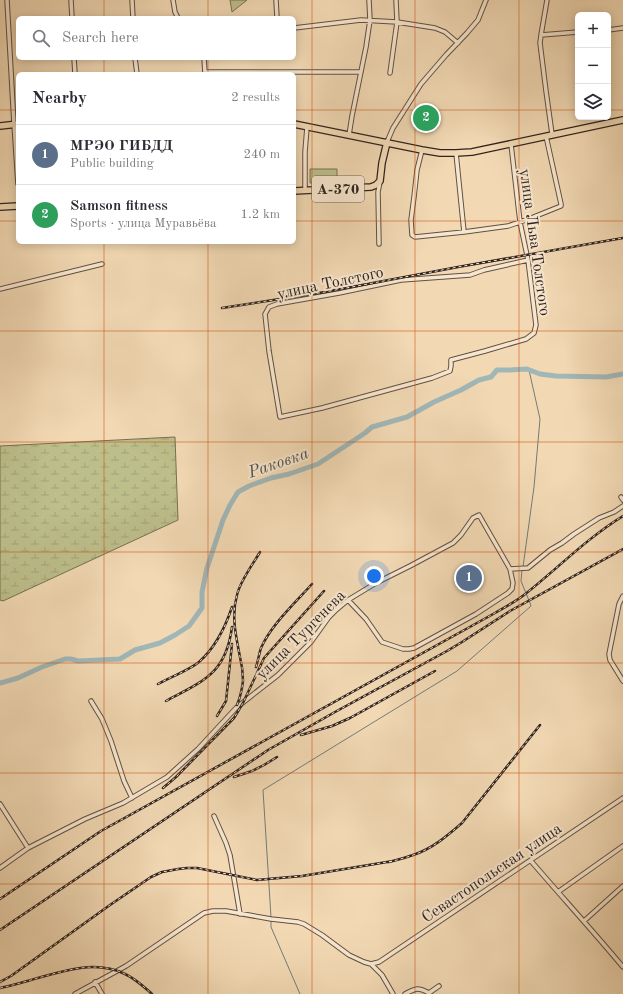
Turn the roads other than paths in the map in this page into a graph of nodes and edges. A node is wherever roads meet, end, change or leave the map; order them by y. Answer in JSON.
{"nodes":[{"id":1,"x":7,"y":0,"type":"edge"},
{"id":2,"x":71,"y":0,"type":"edge"},
{"id":3,"x":132,"y":0,"type":"edge"},
{"id":4,"x":173,"y":0,"type":"edge"},
{"id":5,"x":276,"y":0,"type":"edge"},
{"id":6,"x":369,"y":0,"type":"edge"},
{"id":7,"x":396,"y":0,"type":"edge"},
{"id":8,"x":486,"y":0,"type":"edge"},
{"id":9,"x":547,"y":0,"type":"edge"},
{"id":10,"x":72,"y":16,"type":"edge"},
{"id":11,"x":133,"y":16,"type":"edge"},
{"id":12,"x":177,"y":16,"type":"edge"},
{"id":13,"x":278,"y":16,"type":"edge"},
{"id":14,"x":370,"y":20,"type":"junction"},
{"id":15,"x":397,"y":22,"type":"junction"},
{"id":16,"x":296,"y":28,"type":"edge"},
{"id":17,"x":623,"y":28,"type":"edge"},
{"id":18,"x":611,"y":30,"type":"edge"},
{"id":19,"x":575,"y":32,"type":"edge"},
{"id":20,"x":541,"y":34,"type":"junction"},
{"id":21,"x":458,"y":43,"type":"junction"},
{"id":22,"x":74,"y":60,"type":"edge"},
{"id":23,"x":136,"y":60,"type":"edge"},
{"id":24,"x":204,"y":60,"type":"edge"},
{"id":25,"x":75,"y":72,"type":"edge"},
{"id":26,"x":137,"y":72,"type":"edge"},
{"id":27,"x":205,"y":72,"type":"edge"},
{"id":28,"x":296,"y":72,"type":"edge"},
{"id":29,"x":361,"y":72,"type":"junction"},
{"id":30,"x":390,"y":73,"type":"dead end"},
{"id":31,"x":623,"y":120,"type":"edge"},
{"id":32,"x":16,"y":124,"type":"edge"},
{"id":33,"x":296,"y":124,"type":"edge"},
{"id":34,"x":0,"y":126,"type":"edge"},
{"id":35,"x":307,"y":127,"type":"junction"},
{"id":36,"x":349,"y":135,"type":"junction"},
{"id":37,"x":549,"y":135,"type":"junction"},
{"id":38,"x":387,"y":142,"type":"junction"},
{"id":39,"x":510,"y":143,"type":"junction"},
{"id":40,"x":422,"y":150,"type":"junction"},
{"id":41,"x":456,"y":153,"type":"junction"},
{"id":42,"x":380,"y":181,"type":"junction"},
{"id":43,"x":305,"y":190,"type":"junction"},
{"id":44,"x":296,"y":191,"type":"edge"},
{"id":45,"x":16,"y":206,"type":"edge"},
{"id":46,"x":0,"y":207,"type":"edge"},
{"id":47,"x":520,"y":222,"type":"junction"},
{"id":48,"x":464,"y":232,"type":"junction"},
{"id":49,"x":379,"y":244,"type":"dead end"},
{"id":50,"x":528,"y":260,"type":"junction"},
{"id":51,"x":102,"y":264,"type":"dead end"},
{"id":52,"x":0,"y":289,"type":"edge"},
{"id":53,"x":280,"y":418,"type":"joint"},
{"id":54,"x":623,"y":506,"type":"edge"},
{"id":55,"x":510,"y":569,"type":"junction"},
{"id":56,"x":623,"y":596,"type":"edge"},
{"id":57,"x":348,"y":600,"type":"junction"},
{"id":58,"x":623,"y":681,"type":"edge"},
{"id":59,"x":91,"y":702,"type":"dead end"},
{"id":60,"x":132,"y":798,"type":"junction"},
{"id":61,"x":623,"y":798,"type":"edge"},
{"id":62,"x":0,"y":804,"type":"edge"},
{"id":63,"x":214,"y":816,"type":"dead end"},
{"id":64,"x":623,"y":846,"type":"edge"},
{"id":65,"x":28,"y":848,"type":"junction"},
{"id":66,"x":530,"y":860,"type":"junction"},
{"id":67,"x":0,"y":868,"type":"edge"},
{"id":68,"x":623,"y":886,"type":"edge"},
{"id":69,"x":558,"y":892,"type":"junction"},
{"id":70,"x":240,"y":914,"type":"junction"},
{"id":71,"x":584,"y":921,"type":"junction"},
{"id":72,"x":371,"y":964,"type":"junction"},
{"id":73,"x":623,"y":967,"type":"edge"},
{"id":74,"x":94,"y":982,"type":"junction"},
{"id":75,"x":439,"y":986,"type":"dead end"},
{"id":76,"x":75,"y":994,"type":"edge"},
{"id":77,"x":102,"y":994,"type":"edge"},
{"id":78,"x":393,"y":994,"type":"edge"},
{"id":79,"x":405,"y":994,"type":"edge"}],
"edges":[{"from":1,"to":32,"type":"street"},
{"from":2,"to":10,"type":"street"},
{"from":3,"to":11,"type":"street"},
{"from":4,"to":12,"type":"street"},
{"from":5,"to":13,"type":"street"},
{"from":6,"to":14,"type":"street"},
{"from":7,"to":15,"type":"street"},
{"from":8,"to":21,"type":"street"},
{"from":9,"to":20,"type":"street"},
{"from":14,"to":15,"type":"street"},
{"from":14,"to":16,"type":"street"},
{"from":14,"to":29,"type":"street"},
{"from":15,"to":21,"type":"street"},
{"from":15,"to":30,"type":"street"},
{"from":17,"to":18,"type":"street"},
{"from":19,"to":20,"type":"street"},
{"from":20,"to":37,"type":"street"},
{"from":21,"to":38,"type":"street"},
{"from":22,"to":25,"type":"street"},
{"from":23,"to":26,"type":"street"},
{"from":24,"to":27,"type":"street"},
{"from":28,"to":29,"type":"street"},
{"from":29,"to":36,"type":"street"},
{"from":31,"to":37,"type":"highway"},
{"from":32,"to":34,"type":"highway"},
{"from":33,"to":35,"type":"highway"},
{"from":35,"to":36,"type":"highway"},
{"from":35,"to":43,"type":"street"},
{"from":36,"to":38,"type":"highway"},
{"from":37,"to":39,"type":"highway"},
{"from":37,"to":47,"type":"street"},
{"from":38,"to":40,"type":"highway"},
{"from":38,"to":42,"type":"highway","number":"А-370"},
{"from":39,"to":41,"type":"highway"},
{"from":39,"to":47,"type":"street","name":"улица Льва Толстого"},
{"from":40,"to":41,"type":"highway"},
{"from":40,"to":48,"type":"street"},
{"from":41,"to":48,"type":"street"},
{"from":42,"to":43,"type":"highway","number":"А-370"},
{"from":42,"to":49,"type":"street"},
{"from":43,"to":44,"type":"highway","number":"А-370"},
{"from":45,"to":46,"type":"highway"},
{"from":47,"to":48,"type":"street"},
{"from":47,"to":50,"type":"street","name":"улица Льва Толстого"},
{"from":50,"to":53,"type":"street","name":"улица Льва Толстого"},
{"from":50,"to":53,"type":"street","name":"улица Толстого"},
{"from":51,"to":52,"type":"street"},
{"from":54,"to":55,"type":"street"},
{"from":55,"to":57,"type":"street","name":"улица Тургенева"},
{"from":55,"to":57,"type":"street"},
{"from":56,"to":58,"type":"street"},
{"from":57,"to":60,"type":"street","name":"улица Тургенева"},
{"from":59,"to":60,"type":"street"},
{"from":60,"to":65,"type":"street","name":"улица Тургенева"},
{"from":61,"to":66,"type":"street","name":"Севастопольская улица"},
{"from":62,"to":65,"type":"street"},
{"from":63,"to":70,"type":"street"},
{"from":64,"to":69,"type":"street"},
{"from":65,"to":67,"type":"street","name":"улица Тургенева"},
{"from":66,"to":69,"type":"street"},
{"from":66,"to":72,"type":"street","name":"Севастопольская улица"},
{"from":68,"to":71,"type":"street"},
{"from":69,"to":71,"type":"street"},
{"from":70,"to":72,"type":"street"},
{"from":70,"to":74,"type":"street"},
{"from":71,"to":73,"type":"street"},
{"from":72,"to":78,"type":"street"},
{"from":74,"to":76,"type":"street"},
{"from":74,"to":77,"type":"street"},
{"from":75,"to":79,"type":"street"}]}
